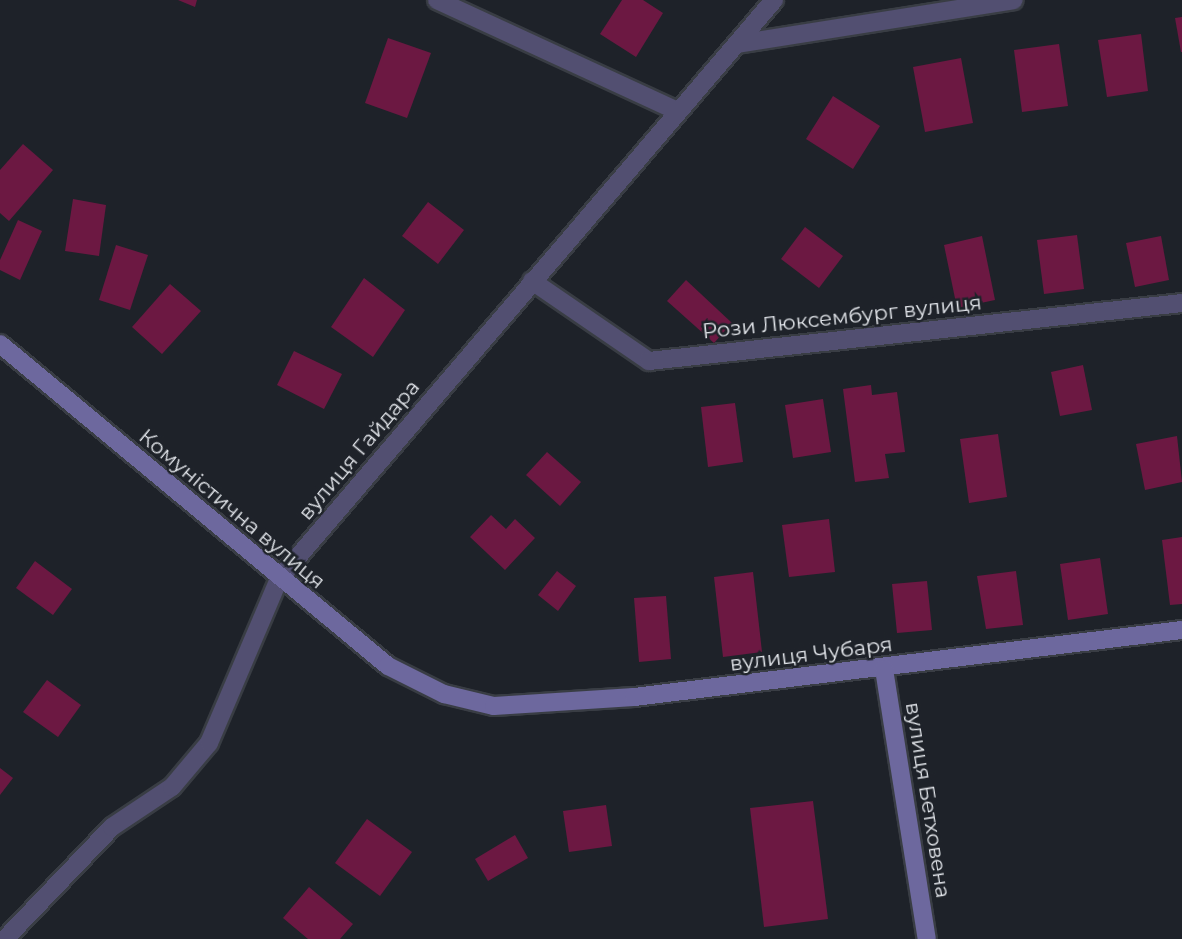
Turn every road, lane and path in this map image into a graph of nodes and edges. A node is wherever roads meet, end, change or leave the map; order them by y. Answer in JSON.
{"nodes":[{"id":1,"x":437,"y":0,"type":"edge"},
{"id":2,"x":774,"y":0,"type":"edge"},
{"id":3,"x":1014,"y":0,"type":"edge"},
{"id":4,"x":737,"y":44,"type":"junction"},
{"id":5,"x":677,"y":111,"type":"junction"},
{"id":6,"x":532,"y":281,"type":"junction"},
{"id":7,"x":1182,"y":303,"type":"edge"},
{"id":8,"x":0,"y":344,"type":"edge"},
{"id":9,"x":279,"y":579,"type":"junction"},
{"id":10,"x":1182,"y":630,"type":"edge"},
{"id":11,"x":884,"y":669,"type":"junction"},
{"id":12,"x":444,"y":694,"type":"joint"},
{"id":13,"x":5,"y":939,"type":"edge"},
{"id":14,"x":927,"y":939,"type":"edge"}],
"edges":[{"from":1,"to":5,"type":"street"},
{"from":2,"to":4,"type":"street","name":"вулиця Гайдара"},
{"from":3,"to":4,"type":"street"},
{"from":4,"to":5,"type":"street","name":"вулиця Гайдара"},
{"from":5,"to":6,"type":"street","name":"вулиця Гайдара"},
{"from":6,"to":7,"type":"street","name":"Рози Люксембург вулиця"},
{"from":6,"to":9,"type":"street","name":"вулиця Гайдара"},
{"from":8,"to":9,"type":"street","name":"Комуністична вулиця"},
{"from":9,"to":12,"type":"street","name":"Комуністична вулиця"},
{"from":9,"to":13,"type":"street","name":"вулиця Гайдара"},
{"from":10,"to":11,"type":"street","name":"вулиця Чубаря"},
{"from":11,"to":12,"type":"street","name":"вулиця Чубаря"},
{"from":11,"to":14,"type":"street","name":"вулиця Бетховена"}]}
